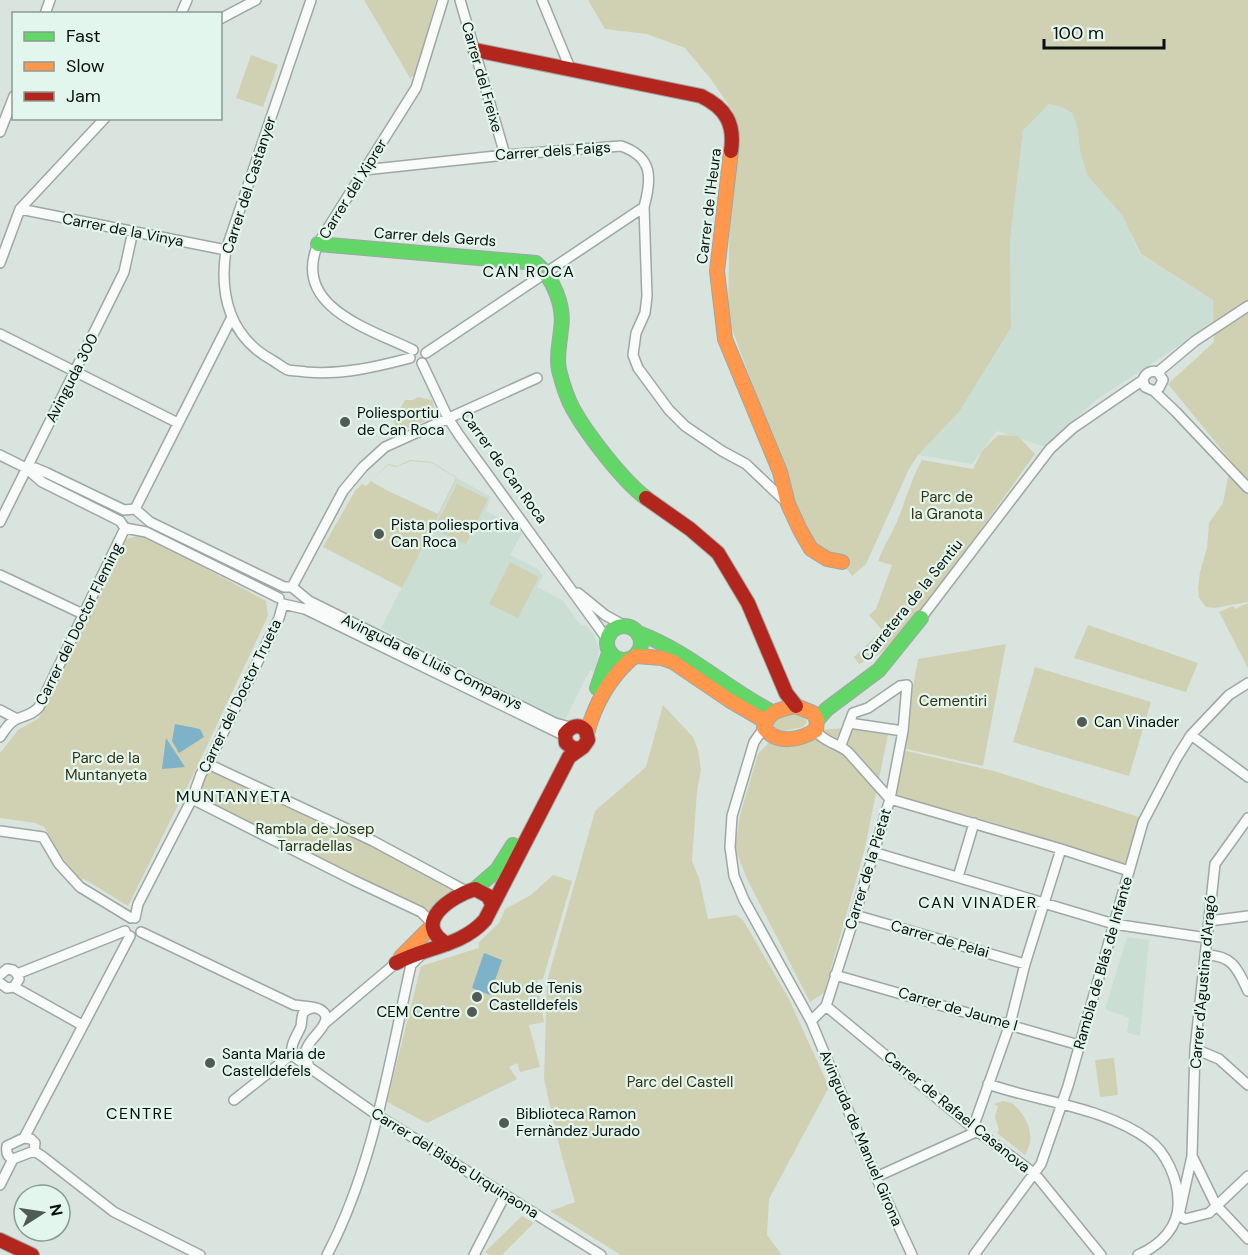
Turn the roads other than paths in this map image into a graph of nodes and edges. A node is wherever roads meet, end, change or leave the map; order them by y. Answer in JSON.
{"nodes":[{"id":1,"x":256,"y":0,"type":"edge"},
{"id":2,"x":311,"y":0,"type":"edge"},
{"id":3,"x":443,"y":0,"type":"edge"},
{"id":4,"x":460,"y":0,"type":"edge"},
{"id":5,"x":542,"y":0,"type":"edge"},
{"id":6,"x":222,"y":18,"type":"edge"},
{"id":7,"x":475,"y":50,"type":"junction"},
{"id":8,"x":570,"y":68,"type":"junction"},
{"id":9,"x":12,"y":101,"type":"edge"},
{"id":10,"x":103,"y":120,"type":"edge"},
{"id":11,"x":1,"y":127,"type":"edge"},
{"id":12,"x":505,"y":155,"type":"junction"},
{"id":13,"x":364,"y":170,"type":"junction"},
{"id":14,"x":644,"y":207,"type":"junction"},
{"id":15,"x":20,"y":209,"type":"junction"},
{"id":16,"x":133,"y":231,"type":"junction"},
{"id":17,"x":318,"y":244,"type":"junction"},
{"id":18,"x":226,"y":250,"type":"junction"},
{"id":19,"x":0,"y":263,"type":"edge"},
{"id":20,"x":546,"y":272,"type":"junction"},
{"id":21,"x":1248,"y":306,"type":"edge"},
{"id":22,"x":231,"y":319,"type":"junction"},
{"id":23,"x":0,"y":334,"type":"edge"},
{"id":24,"x":426,"y":353,"type":"junction"},
{"id":25,"x":412,"y":354,"type":"junction"},
{"id":26,"x":422,"y":363,"type":"junction"},
{"id":27,"x":75,"y":371,"type":"junction"},
{"id":28,"x":1158,"y":372,"type":"junction"},
{"id":29,"x":537,"y":378,"type":"dead end"},
{"id":30,"x":1143,"y":380,"type":"junction"},
{"id":31,"x":1154,"y":390,"type":"junction"},
{"id":32,"x":448,"y":418,"type":"junction"},
{"id":33,"x":178,"y":423,"type":"junction"},
{"id":34,"x":0,"y":455,"type":"edge"},
{"id":35,"x":26,"y":468,"type":"junction"},
{"id":36,"x":1248,"y":488,"type":"edge"},
{"id":37,"x":788,"y":504,"type":"junction"},
{"id":38,"x":124,"y":510,"type":"junction"},
{"id":39,"x":138,"y":512,"type":"junction"},
{"id":40,"x":0,"y":522,"type":"edge"},
{"id":41,"x":126,"y":526,"type":"junction"},
{"id":42,"x":842,"y":562,"type":"dead end"},
{"id":43,"x":0,"y":575,"type":"edge"},
{"id":44,"x":569,"y":585,"type":"junction"},
{"id":45,"x":291,"y":589,"type":"junction"},
{"id":46,"x":285,"y":602,"type":"junction"},
{"id":47,"x":85,"y":615,"type":"junction"},
{"id":48,"x":921,"y":618,"type":"joint"},
{"id":49,"x":625,"y":626,"type":"junction"},
{"id":50,"x":638,"y":633,"type":"junction"},
{"id":51,"x":608,"y":646,"type":"junction"},
{"id":52,"x":633,"y":658,"type":"junction"},
{"id":53,"x":1248,"y":684,"type":"edge"},
{"id":54,"x":786,"y":693,"type":"junction"},
{"id":55,"x":796,"y":706,"type":"junction"},
{"id":56,"x":0,"y":710,"type":"edge"},
{"id":57,"x":770,"y":717,"type":"junction"},
{"id":58,"x":818,"y":718,"type":"junction"},
{"id":59,"x":17,"y":719,"type":"junction"},
{"id":60,"x":849,"y":723,"type":"junction"},
{"id":61,"x":903,"y":731,"type":"junction"},
{"id":62,"x":573,"y":733,"type":"junction"},
{"id":63,"x":1191,"y":735,"type":"junction"},
{"id":64,"x":0,"y":737,"type":"edge"},
{"id":65,"x":777,"y":739,"type":"junction"},
{"id":66,"x":754,"y":742,"type":"junction"},
{"id":67,"x":841,"y":746,"type":"junction"},
{"id":68,"x":208,"y":764,"type":"junction"},
{"id":69,"x":1248,"y":777,"type":"edge"},
{"id":70,"x":192,"y":799,"type":"junction"},
{"id":71,"x":890,"y":799,"type":"junction"},
{"id":72,"x":1248,"y":818,"type":"edge"},
{"id":73,"x":974,"y":823,"type":"junction"},
{"id":74,"x":0,"y":831,"type":"edge"},
{"id":75,"x":1061,"y":849,"type":"junction"},
{"id":76,"x":873,"y":852,"type":"junction"},
{"id":77,"x":1129,"y":871,"type":"junction"},
{"id":78,"x":958,"y":877,"type":"junction"},
{"id":79,"x":470,"y":890,"type":"junction"},
{"id":80,"x":492,"y":904,"type":"junction"},
{"id":81,"x":1043,"y":904,"type":"junction"},
{"id":82,"x":855,"y":915,"type":"junction"},
{"id":83,"x":1248,"y":916,"type":"edge"},
{"id":84,"x":133,"y":918,"type":"junction"},
{"id":85,"x":1209,"y":921,"type":"junction"},
{"id":86,"x":1114,"y":924,"type":"junction"},
{"id":87,"x":432,"y":925,"type":"junction"},
{"id":88,"x":141,"y":932,"type":"junction"},
{"id":89,"x":127,"y":934,"type":"junction"},
{"id":90,"x":1207,"y":938,"type":"junction"},
{"id":91,"x":447,"y":944,"type":"junction"},
{"id":92,"x":430,"y":949,"type":"junction"},
{"id":93,"x":1206,"y":956,"type":"junction"},
{"id":94,"x":396,"y":963,"type":"junction"},
{"id":95,"x":1025,"y":963,"type":"junction"},
{"id":96,"x":1,"y":970,"type":"edge"},
{"id":97,"x":17,"y":974,"type":"junction"},
{"id":98,"x":836,"y":975,"type":"junction"},
{"id":99,"x":1,"y":987,"type":"edge"},
{"id":100,"x":14,"y":987,"type":"junction"},
{"id":101,"x":1248,"y":991,"type":"edge"},
{"id":102,"x":294,"y":1005,"type":"junction"},
{"id":103,"x":826,"y":1006,"type":"junction"},
{"id":104,"x":318,"y":1010,"type":"junction"},
{"id":105,"x":342,"y":1010,"type":"junction"},
{"id":106,"x":302,"y":1019,"type":"junction"},
{"id":107,"x":811,"y":1021,"type":"junction"},
{"id":108,"x":1010,"y":1024,"type":"junction"},
{"id":109,"x":82,"y":1025,"type":"junction"},
{"id":110,"x":324,"y":1025,"type":"junction"},
{"id":111,"x":1080,"y":1045,"type":"junction"},
{"id":112,"x":1195,"y":1049,"type":"junction"},
{"id":113,"x":292,"y":1054,"type":"junction"},
{"id":114,"x":310,"y":1070,"type":"junction"},
{"id":115,"x":988,"y":1084,"type":"junction"},
{"id":116,"x":1248,"y":1085,"type":"edge"},
{"id":117,"x":234,"y":1100,"type":"dead end"},
{"id":118,"x":1060,"y":1105,"type":"junction"},
{"id":119,"x":377,"y":1115,"type":"junction"},
{"id":120,"x":976,"y":1129,"type":"junction"},
{"id":121,"x":24,"y":1138,"type":"junction"},
{"id":122,"x":3,"y":1145,"type":"edge"},
{"id":123,"x":34,"y":1151,"type":"junction"},
{"id":124,"x":1191,"y":1156,"type":"junction"},
{"id":125,"x":13,"y":1159,"type":"junction"},
{"id":126,"x":1035,"y":1174,"type":"junction"},
{"id":127,"x":1248,"y":1176,"type":"edge"},
{"id":128,"x":876,"y":1177,"type":"junction"},
{"id":129,"x":1203,"y":1179,"type":"junction"},
{"id":130,"x":1186,"y":1181,"type":"junction"},
{"id":131,"x":0,"y":1185,"type":"edge"},
{"id":132,"x":505,"y":1196,"type":"junction"},
{"id":133,"x":1216,"y":1205,"type":"junction"},
{"id":134,"x":1179,"y":1215,"type":"junction"},
{"id":135,"x":0,"y":1239,"type":"edge"},
{"id":136,"x":1248,"y":1239,"type":"edge"},
{"id":137,"x":331,"y":1254,"type":"edge"},
{"id":138,"x":32,"y":1255,"type":"edge"},
{"id":139,"x":200,"y":1255,"type":"edge"},
{"id":140,"x":474,"y":1255,"type":"edge"},
{"id":141,"x":601,"y":1255,"type":"edge"},
{"id":142,"x":912,"y":1255,"type":"edge"},
{"id":143,"x":974,"y":1255,"type":"edge"},
{"id":144,"x":1101,"y":1255,"type":"edge"},
{"id":145,"x":1137,"y":1255,"type":"edge"}],
"edges":[{"from":1,"to":6,"type":"street"},
{"from":2,"to":18,"type":"street","name":"Carrer del Castanyer"},
{"from":3,"to":13,"type":"street","name":"Carrer del Xiprer"},
{"from":4,"to":7,"type":"street","name":"Carrer del Freixe"},
{"from":5,"to":8,"type":"street"},
{"from":7,"to":8,"type":"street","name":"Carrer de l'Heura"},
{"from":7,"to":12,"type":"street","name":"Carrer del Freixe"},
{"from":8,"to":37,"type":"street","name":"Carrer de l'Heura"},
{"from":9,"to":11,"type":"street"},
{"from":10,"to":15,"type":"street"},
{"from":12,"to":13,"type":"street","name":"Carrer dels Faigs"},
{"from":12,"to":14,"type":"street","name":"Carrer dels Faigs"},
{"from":13,"to":17,"type":"street","name":"Carrer del Xiprer"},
{"from":14,"to":20,"type":"street"},
{"from":14,"to":37,"type":"street"},
{"from":15,"to":16,"type":"street","name":"Carrer de la Vinya"},
{"from":15,"to":19,"type":"street"},
{"from":16,"to":18,"type":"street","name":"Carrer de la Vinya"},
{"from":16,"to":27,"type":"street","name":"Avinguda 300"},
{"from":17,"to":20,"type":"street","name":"Carrer dels Gerds"},
{"from":17,"to":25,"type":"street","name":"Carrer del Xiprer"},
{"from":18,"to":22,"type":"street","name":"Carrer del Castanyer"},
{"from":20,"to":24,"type":"street"},
{"from":20,"to":54,"type":"street"},
{"from":21,"to":28,"type":"street"},
{"from":22,"to":25,"type":"street","name":"Carrer del Castanyer"},
{"from":22,"to":33,"type":"street"},
{"from":23,"to":27,"type":"street"},
{"from":24,"to":25,"type":"street"},
{"from":24,"to":26,"type":"street"},
{"from":25,"to":26,"type":"street"},
{"from":26,"to":32,"type":"street","name":"Carrer de Can Roca"},
{"from":27,"to":33,"type":"street"},
{"from":27,"to":35,"type":"street","name":"Avinguda 300"},
{"from":28,"to":30,"type":"street"},
{"from":28,"to":31,"type":"street"},
{"from":29,"to":32,"type":"street"},
{"from":30,"to":31,"type":"street"},
{"from":30,"to":48,"type":"street","name":"Carretera de la Sentiu"},
{"from":31,"to":36,"type":"street"},
{"from":32,"to":44,"type":"street","name":"Carrer de Can Roca"},
{"from":32,"to":45,"type":"street"},
{"from":33,"to":39,"type":"street"},
{"from":34,"to":35,"type":"street"},
{"from":35,"to":38,"type":"street"},
{"from":35,"to":40,"type":"street","name":"Avinguda 300"},
{"from":35,"to":41,"type":"street","name":"Avinguda de Lluis Companys"},
{"from":37,"to":42,"type":"street","name":"Carrer de l'Heura"},
{"from":38,"to":39,"type":"street"},
{"from":38,"to":41,"type":"street"},
{"from":39,"to":41,"type":"street"},
{"from":39,"to":45,"type":"street","name":"Avinguda de Lluis Companys"},
{"from":41,"to":46,"type":"street","name":"Avinguda de Lluis Companys"},
{"from":41,"to":47,"type":"street","name":"Carrer del Doctor Fleming"},
{"from":43,"to":47,"type":"street"},
{"from":44,"to":49,"type":"street","name":"Carrer de Can Roca"},
{"from":44,"to":51,"type":"street","name":"Carrer de Can Roca"},
{"from":45,"to":46,"type":"street"},
{"from":45,"to":46,"type":"street"},
{"from":45,"to":62,"type":"street","name":"Avinguda de Lluis Companys"},
{"from":46,"to":62,"type":"street","name":"Avinguda de Lluis Companys"},
{"from":46,"to":68,"type":"street","name":"Carrer del Doctor Trueta"},
{"from":47,"to":59,"type":"street","name":"Carrer del Doctor Fleming"},
{"from":48,"to":58,"type":"street","name":"Carretera de la Sentiu"},
{"from":49,"to":50,"type":"street"},
{"from":49,"to":51,"type":"street"},
{"from":50,"to":52,"type":"street"},
{"from":50,"to":57,"type":"street"},
{"from":51,"to":52,"type":"street"},
{"from":51,"to":62,"type":"street"},
{"from":52,"to":57,"type":"street"},
{"from":52,"to":62,"type":"street"},
{"from":53,"to":63,"type":"street","name":"Rambla de Blás de Infante"},
{"from":54,"to":55,"type":"street"},
{"from":54,"to":57,"type":"street","name":"Avinguda de Manuel Girona"},
{"from":55,"to":57,"type":"street"},
{"from":55,"to":58,"type":"street"},
{"from":56,"to":59,"type":"street"},
{"from":57,"to":65,"type":"street"},
{"from":57,"to":66,"type":"street","name":"Avinguda de Manuel Girona"},
{"from":58,"to":65,"type":"street"},
{"from":58,"to":67,"type":"street"},
{"from":59,"to":64,"type":"street","name":"Carrer del Doctor Fleming"},
{"from":60,"to":61,"type":"street"},
{"from":60,"to":61,"type":"street","name":"Carrer de la Pietat"},
{"from":60,"to":67,"type":"street"},
{"from":61,"to":71,"type":"street","name":"Carrer de la Pietat"},
{"from":62,"to":79,"type":"street"},
{"from":62,"to":80,"type":"street"},
{"from":63,"to":69,"type":"street"},
{"from":63,"to":77,"type":"street","name":"Rambla de Blás de Infante"},
{"from":65,"to":66,"type":"street"},
{"from":66,"to":107,"type":"street","name":"Avinguda de Manuel Girona"},
{"from":67,"to":71,"type":"street"},
{"from":68,"to":70,"type":"street","name":"Carrer del Doctor Trueta"},
{"from":68,"to":79,"type":"street"},
{"from":70,"to":84,"type":"street","name":"Carrer del Doctor Trueta"},
{"from":70,"to":87,"type":"street"},
{"from":71,"to":73,"type":"street"},
{"from":71,"to":76,"type":"street","name":"Carrer de la Pietat"},
{"from":72,"to":85,"type":"street","name":"Carrer d'Agustina d'Aragó"},
{"from":73,"to":75,"type":"street"},
{"from":73,"to":78,"type":"street"},
{"from":74,"to":84,"type":"street"},
{"from":75,"to":77,"type":"street"},
{"from":75,"to":81,"type":"street"},
{"from":76,"to":78,"type":"street"},
{"from":76,"to":82,"type":"street","name":"Carrer de la Pietat"},
{"from":77,"to":86,"type":"street","name":"Rambla de Blás de Infante"},
{"from":78,"to":81,"type":"street"},
{"from":79,"to":80,"type":"street"},
{"from":79,"to":87,"type":"street"},
{"from":80,"to":91,"type":"street"},
{"from":81,"to":86,"type":"street"},
{"from":81,"to":95,"type":"street"},
{"from":82,"to":95,"type":"street","name":"Carrer de Pelai"},
{"from":82,"to":98,"type":"street","name":"Carrer de la Pietat"},
{"from":83,"to":85,"type":"street"},
{"from":84,"to":88,"type":"street"},
{"from":84,"to":89,"type":"street"},
{"from":85,"to":90,"type":"street","name":"Carrer d'Agustina d'Aragó"},
{"from":86,"to":90,"type":"street"},
{"from":86,"to":111,"type":"street","name":"Rambla de Blás de Infante"},
{"from":87,"to":91,"type":"street"},
{"from":87,"to":94,"type":"street"},
{"from":88,"to":89,"type":"street"},
{"from":88,"to":102,"type":"street"},
{"from":89,"to":97,"type":"street"},
{"from":89,"to":109,"type":"street"},
{"from":90,"to":93,"type":"street","name":"Carrer d'Agustina d'Aragó"},
{"from":91,"to":92,"type":"street"},
{"from":92,"to":94,"type":"street"},
{"from":92,"to":119,"type":"street"},
{"from":93,"to":101,"type":"street"},
{"from":93,"to":112,"type":"street","name":"Carrer d'Agustina d'Aragó"},
{"from":94,"to":105,"type":"street"},
{"from":95,"to":108,"type":"street"},
{"from":96,"to":97,"type":"street"},
{"from":97,"to":100,"type":"street"},
{"from":98,"to":103,"type":"street","name":"Carrer de la Pietat"},
{"from":98,"to":108,"type":"street","name":"Carrer de Jaume I"},
{"from":99,"to":100,"type":"street"},
{"from":100,"to":109,"type":"street"},
{"from":102,"to":104,"type":"street"},
{"from":102,"to":106,"type":"street"},
{"from":103,"to":107,"type":"street"},
{"from":103,"to":120,"type":"street","name":"Carrer de Rafael Casanova"},
{"from":104,"to":105,"type":"street"},
{"from":104,"to":106,"type":"street"},
{"from":104,"to":110,"type":"street"},
{"from":105,"to":110,"type":"street"},
{"from":106,"to":110,"type":"street"},
{"from":106,"to":113,"type":"street"},
{"from":107,"to":128,"type":"street","name":"Avinguda de Manuel Girona"},
{"from":108,"to":111,"type":"street","name":"Carrer de Jaume I"},
{"from":108,"to":115,"type":"street"},
{"from":109,"to":121,"type":"street"},
{"from":110,"to":114,"type":"street"},
{"from":111,"to":118,"type":"street","name":"Rambla de Blás de Infante"},
{"from":112,"to":116,"type":"street"},
{"from":112,"to":124,"type":"street","name":"Carrer d'Agustina d'Aragó"},
{"from":113,"to":114,"type":"street","name":"Carrer del Bisbe Urquinaona"},
{"from":113,"to":117,"type":"street"},
{"from":114,"to":119,"type":"street","name":"Carrer del Bisbe Urquinaona"},
{"from":115,"to":118,"type":"street"},
{"from":115,"to":120,"type":"street"},
{"from":118,"to":126,"type":"street","name":"Rambla de Blás de Infante"},
{"from":118,"to":134,"type":"street"},
{"from":119,"to":132,"type":"street","name":"Carrer del Bisbe Urquinaona"},
{"from":119,"to":137,"type":"street"},
{"from":120,"to":126,"type":"street","name":"Carrer de Rafael Casanova"},
{"from":120,"to":128,"type":"street"},
{"from":121,"to":122,"type":"street"},
{"from":121,"to":123,"type":"street"},
{"from":122,"to":125,"type":"street"},
{"from":123,"to":125,"type":"street"},
{"from":123,"to":139,"type":"street"},
{"from":124,"to":129,"type":"street","name":"Carrer d'Agustina d'Aragó"},
{"from":124,"to":130,"type":"street","name":"Carrer d'Agustina d'Aragó"},
{"from":125,"to":131,"type":"street"},
{"from":126,"to":143,"type":"street","name":"Rambla de Blás de Infante"},
{"from":126,"to":144,"type":"street","name":"Carrer de Rafael Casanova"},
{"from":127,"to":133,"type":"street"},
{"from":128,"to":142,"type":"street","name":"Avinguda de Manuel Girona"},
{"from":129,"to":130,"type":"street"},
{"from":129,"to":133,"type":"street","name":"Carrer d'Agustina d'Aragó"},
{"from":130,"to":134,"type":"street","name":"Carrer d'Agustina d'Aragó"},
{"from":132,"to":140,"type":"street"},
{"from":132,"to":141,"type":"street","name":"Carrer del Bisbe Urquinaona"},
{"from":133,"to":134,"type":"street"},
{"from":133,"to":136,"type":"street","name":"Carrer d'Agustina d'Aragó"},
{"from":134,"to":145,"type":"street"},
{"from":135,"to":138,"type":"street"}]}
